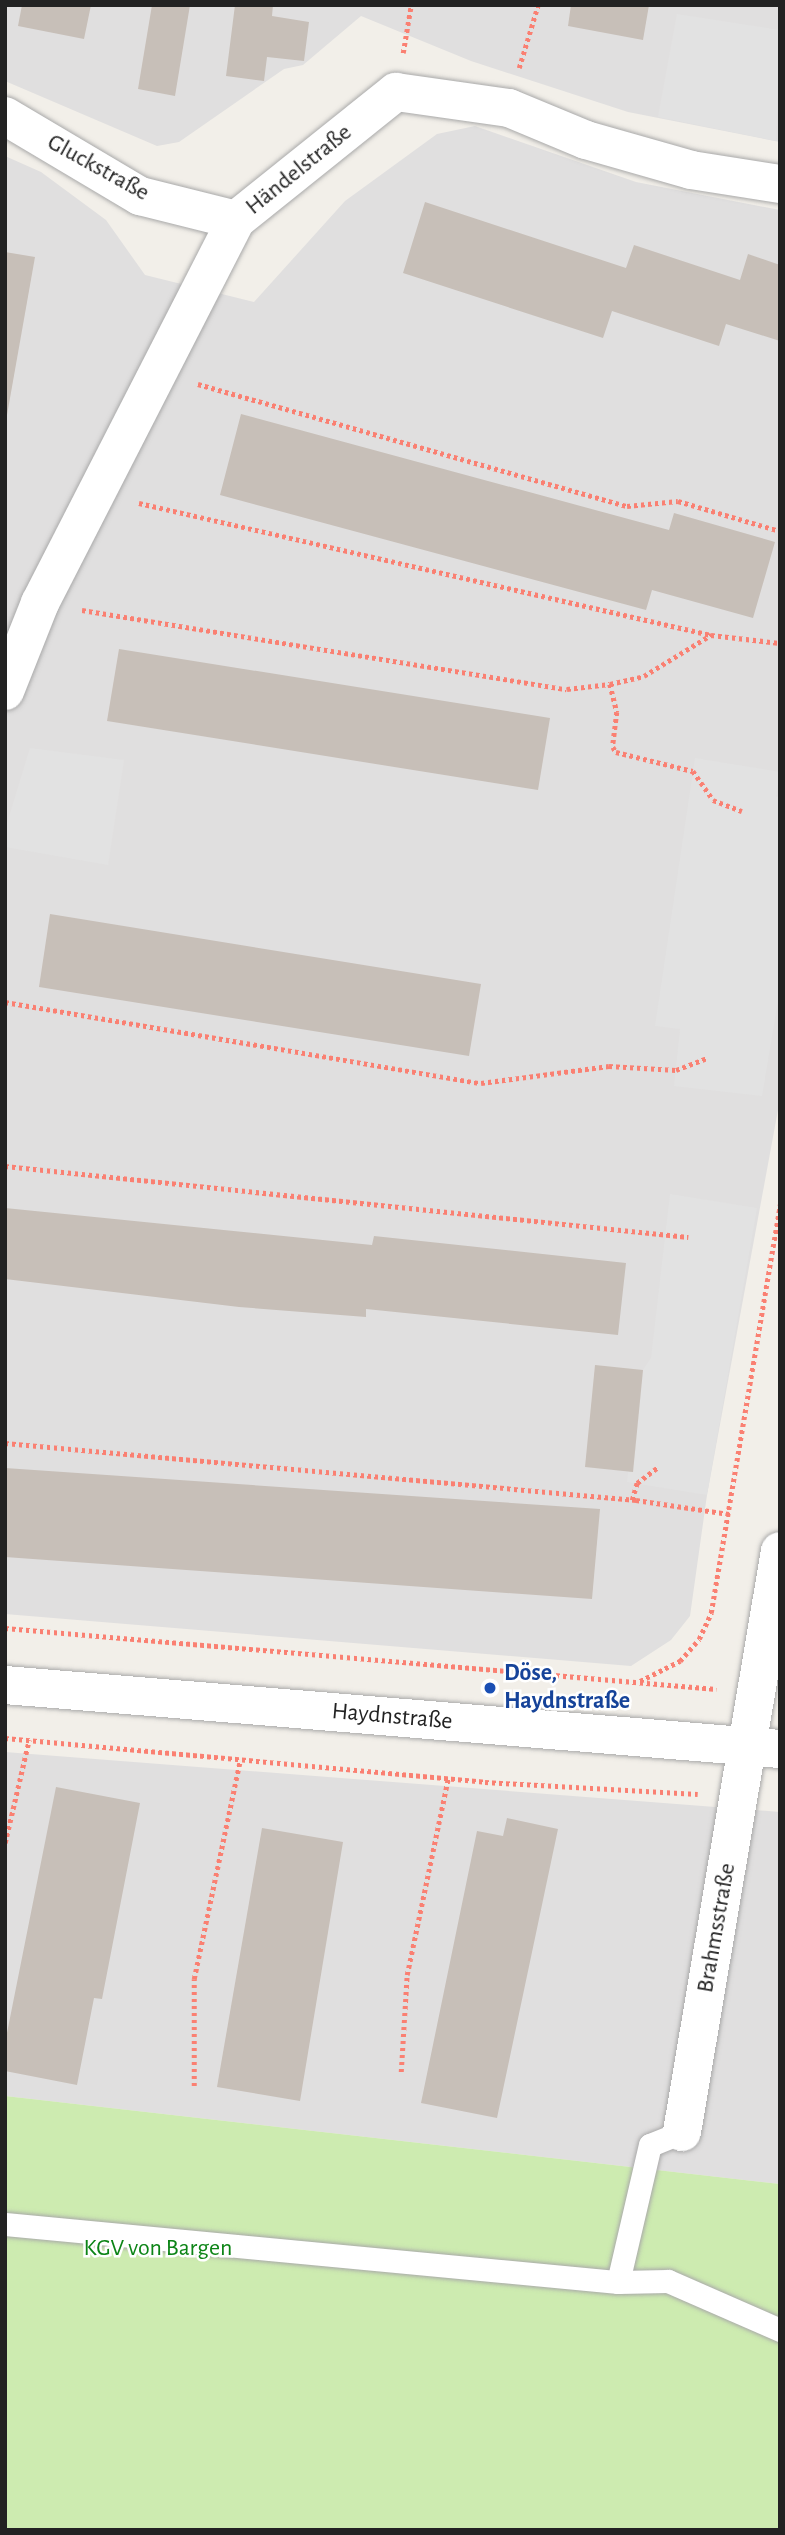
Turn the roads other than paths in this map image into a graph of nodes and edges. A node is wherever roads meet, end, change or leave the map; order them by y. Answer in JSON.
{"nodes":[{"id":1,"x":5,"y":116,"type":"edge"},
{"id":2,"x":780,"y":184,"type":"edge"},
{"id":3,"x":236,"y":220,"type":"junction"},
{"id":4,"x":5,"y":691,"type":"edge"},
{"id":5,"x":780,"y":1551,"type":"edge"},
{"id":6,"x":5,"y":1685,"type":"edge"},
{"id":7,"x":764,"y":1747,"type":"edge"},
{"id":8,"x":682,"y":2132,"type":"joint"},
{"id":9,"x":5,"y":2224,"type":"edge"},
{"id":10,"x":618,"y":2282,"type":"junction"},
{"id":11,"x":780,"y":2330,"type":"edge"}],
"edges":[{"from":1,"to":3,"type":"street","name":"Gluckstraße"},
{"from":2,"to":3,"type":"street","name":"Händelstraße"},
{"from":3,"to":4,"type":"street","name":"Händelstraße"},
{"from":5,"to":7,"type":"street","name":"Brahmsstraße"},
{"from":6,"to":7,"type":"street","name":"Haydnstraße"},
{"from":7,"to":8,"type":"street","name":"Brahmsstraße"},
{"from":8,"to":10,"type":"lane","name":"Brahmsstraße"},
{"from":9,"to":10,"type":"lane"},
{"from":10,"to":11,"type":"lane"}]}
